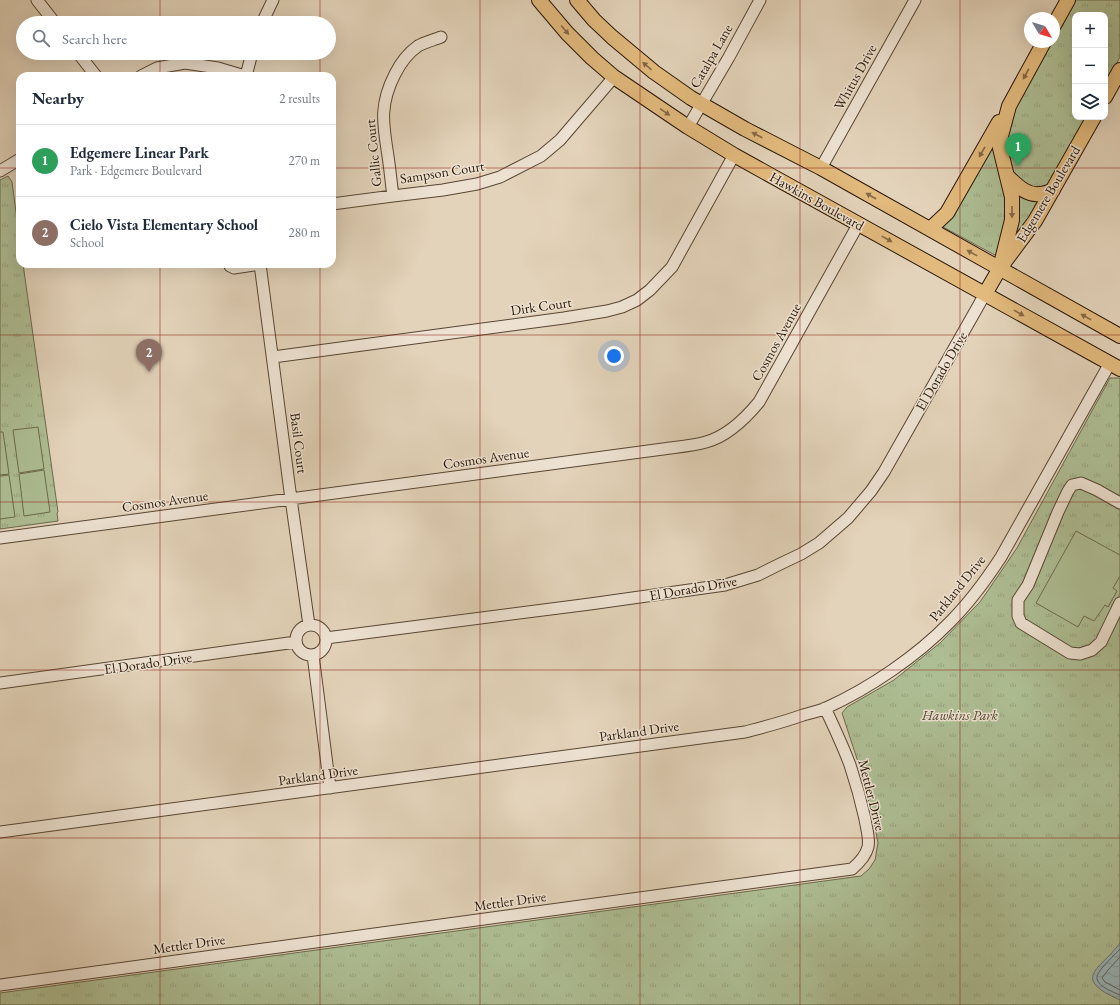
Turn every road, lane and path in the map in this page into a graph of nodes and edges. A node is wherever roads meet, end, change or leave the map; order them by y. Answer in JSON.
{"nodes":[{"id":1,"x":37,"y":0,"type":"edge"},
{"id":2,"x":273,"y":0,"type":"edge"},
{"id":3,"x":539,"y":0,"type":"edge"},
{"id":4,"x":576,"y":0,"type":"edge"},
{"id":5,"x":760,"y":0,"type":"edge"},
{"id":6,"x":915,"y":0,"type":"edge"},
{"id":7,"x":1068,"y":0,"type":"edge"},
{"id":8,"x":1060,"y":14,"type":"edge"},
{"id":9,"x":50,"y":16,"type":"edge"},
{"id":10,"x":265,"y":16,"type":"edge"},
{"id":11,"x":441,"y":37,"type":"dead end"},
{"id":12,"x":1041,"y":48,"type":"edge"},
{"id":13,"x":83,"y":60,"type":"edge"},
{"id":14,"x":250,"y":60,"type":"edge"},
{"id":15,"x":1120,"y":70,"type":"edge"},
{"id":16,"x":93,"y":72,"type":"edge"},
{"id":17,"x":149,"y":72,"type":"edge"},
{"id":18,"x":232,"y":72,"type":"edge"},
{"id":19,"x":247,"y":72,"type":"edge"},
{"id":20,"x":614,"y":77,"type":"junction"},
{"id":21,"x":1108,"y":91,"type":"edge"},
{"id":22,"x":701,"y":104,"type":"junction"},
{"id":23,"x":1008,"y":106,"type":"junction"},
{"id":24,"x":1092,"y":120,"type":"edge"},
{"id":25,"x":688,"y":127,"type":"junction"},
{"id":26,"x":734,"y":155,"type":"junction"},
{"id":27,"x":16,"y":161,"type":"edge"},
{"id":28,"x":821,"y":168,"type":"junction"},
{"id":29,"x":0,"y":171,"type":"edge"},
{"id":30,"x":1007,"y":176,"type":"junction"},
{"id":31,"x":1053,"y":190,"type":"junction"},
{"id":32,"x":393,"y":196,"type":"junction"},
{"id":33,"x":336,"y":203,"type":"edge"},
{"id":34,"x":859,"y":224,"type":"junction"},
{"id":35,"x":930,"y":229,"type":"junction"},
{"id":36,"x":261,"y":268,"type":"edge"},
{"id":37,"x":1000,"y":268,"type":"junction"},
{"id":38,"x":985,"y":294,"type":"junction"},
{"id":39,"x":1120,"y":336,"type":"edge"},
{"id":40,"x":272,"y":357,"type":"junction"},
{"id":41,"x":1115,"y":366,"type":"edge"},
{"id":42,"x":291,"y":499,"type":"junction"},
{"id":43,"x":1120,"y":504,"type":"edge"},
{"id":44,"x":0,"y":538,"type":"edge"},
{"id":45,"x":1120,"y":603,"type":"edge"},
{"id":46,"x":309,"y":625,"type":"junction"},
{"id":47,"x":326,"y":638,"type":"junction"},
{"id":48,"x":296,"y":642,"type":"junction"},
{"id":49,"x":313,"y":655,"type":"junction"},
{"id":50,"x":0,"y":683,"type":"edge"},
{"id":51,"x":825,"y":708,"type":"junction"},
{"id":52,"x":330,"y":788,"type":"junction"},
{"id":53,"x":0,"y":832,"type":"edge"},
{"id":54,"x":0,"y":985,"type":"edge"}],
"edges":[{"from":1,"to":9,"type":"street"},
{"from":2,"to":10,"type":"street"},
{"from":3,"to":20,"type":"main road","name":"Hawkins Boulevard","one_way":true},
{"from":22,"to":4,"type":"main road","name":"Hawkins Boulevard","one_way":true},
{"from":5,"to":22,"type":"street","name":"Catalpa Lane"},
{"from":6,"to":28,"type":"street","name":"Whitus Drive"},
{"from":7,"to":8,"type":"main road"},
{"from":11,"to":32,"type":"street","name":"Gallic Court"},
{"from":12,"to":23,"type":"main road","name":"Edgemere Boulevard","one_way":true},
{"from":13,"to":16,"type":"street"},
{"from":14,"to":19,"type":"street"},
{"from":15,"to":21,"type":"main road"},
{"from":17,"to":18,"type":"street"},
{"from":20,"to":25,"type":"main road","name":"Hawkins Boulevard","one_way":true},
{"from":20,"to":32,"type":"street","name":"Sampson Court"},
{"from":22,"to":25,"type":"street","name":"Catalpa Lane"},
{"from":28,"to":22,"type":"main road","name":"Hawkins Boulevard","one_way":true},
{"from":23,"to":30,"type":"main road","name":"Edgemere Boulevard"},
{"from":23,"to":35,"type":"main road","one_way":true},
{"from":24,"to":31,"type":"main road","name":"Edgemere Boulevard"},
{"from":25,"to":26,"type":"main road","name":"Hawkins Boulevard"},
{"from":26,"to":34,"type":"main road","name":"Hawkins Boulevard"},
{"from":26,"to":40,"type":"street","name":"Dirk Court"},
{"from":27,"to":29,"type":"street"},
{"from":35,"to":28,"type":"main road","name":"Hawkins Boulevard","one_way":true},
{"from":30,"to":31,"type":"main road"},
{"from":30,"to":37,"type":"main road","name":"Edgemere Boulevard","one_way":true},
{"from":31,"to":37,"type":"main road","name":"Edgemere Boulevard"},
{"from":32,"to":33,"type":"street","name":"Sampson Court"},
{"from":34,"to":38,"type":"main road","name":"Hawkins Boulevard","one_way":true},
{"from":34,"to":42,"type":"street","name":"Cosmos Avenue"},
{"from":37,"to":35,"type":"main road","name":"Hawkins Boulevard","one_way":true},
{"from":36,"to":40,"type":"street","name":"Basil Court"},
{"from":37,"to":38,"type":"main road","name":"El Dorado Drive"},
{"from":39,"to":37,"type":"main road","name":"Hawkins Boulevard","one_way":true},
{"from":38,"to":41,"type":"main road","name":"Hawkins Boulevard","one_way":true},
{"from":38,"to":47,"type":"street","name":"El Dorado Drive"},
{"from":40,"to":42,"type":"street","name":"Basil Court"},
{"from":41,"to":51,"type":"street","name":"Parkland Drive"},
{"from":42,"to":44,"type":"street","name":"Cosmos Avenue"},
{"from":42,"to":46,"type":"street","name":"Basil Court"},
{"from":43,"to":45,"type":"street"},
{"from":46,"to":47,"type":"street"},
{"from":46,"to":48,"type":"street"},
{"from":47,"to":49,"type":"street"},
{"from":48,"to":49,"type":"street"},
{"from":48,"to":50,"type":"street","name":"El Dorado Drive"},
{"from":49,"to":52,"type":"street"},
{"from":51,"to":52,"type":"street","name":"Parkland Drive"},
{"from":51,"to":54,"type":"street","name":"Mettler Drive"},
{"from":52,"to":53,"type":"street","name":"Parkland Drive"}]}
